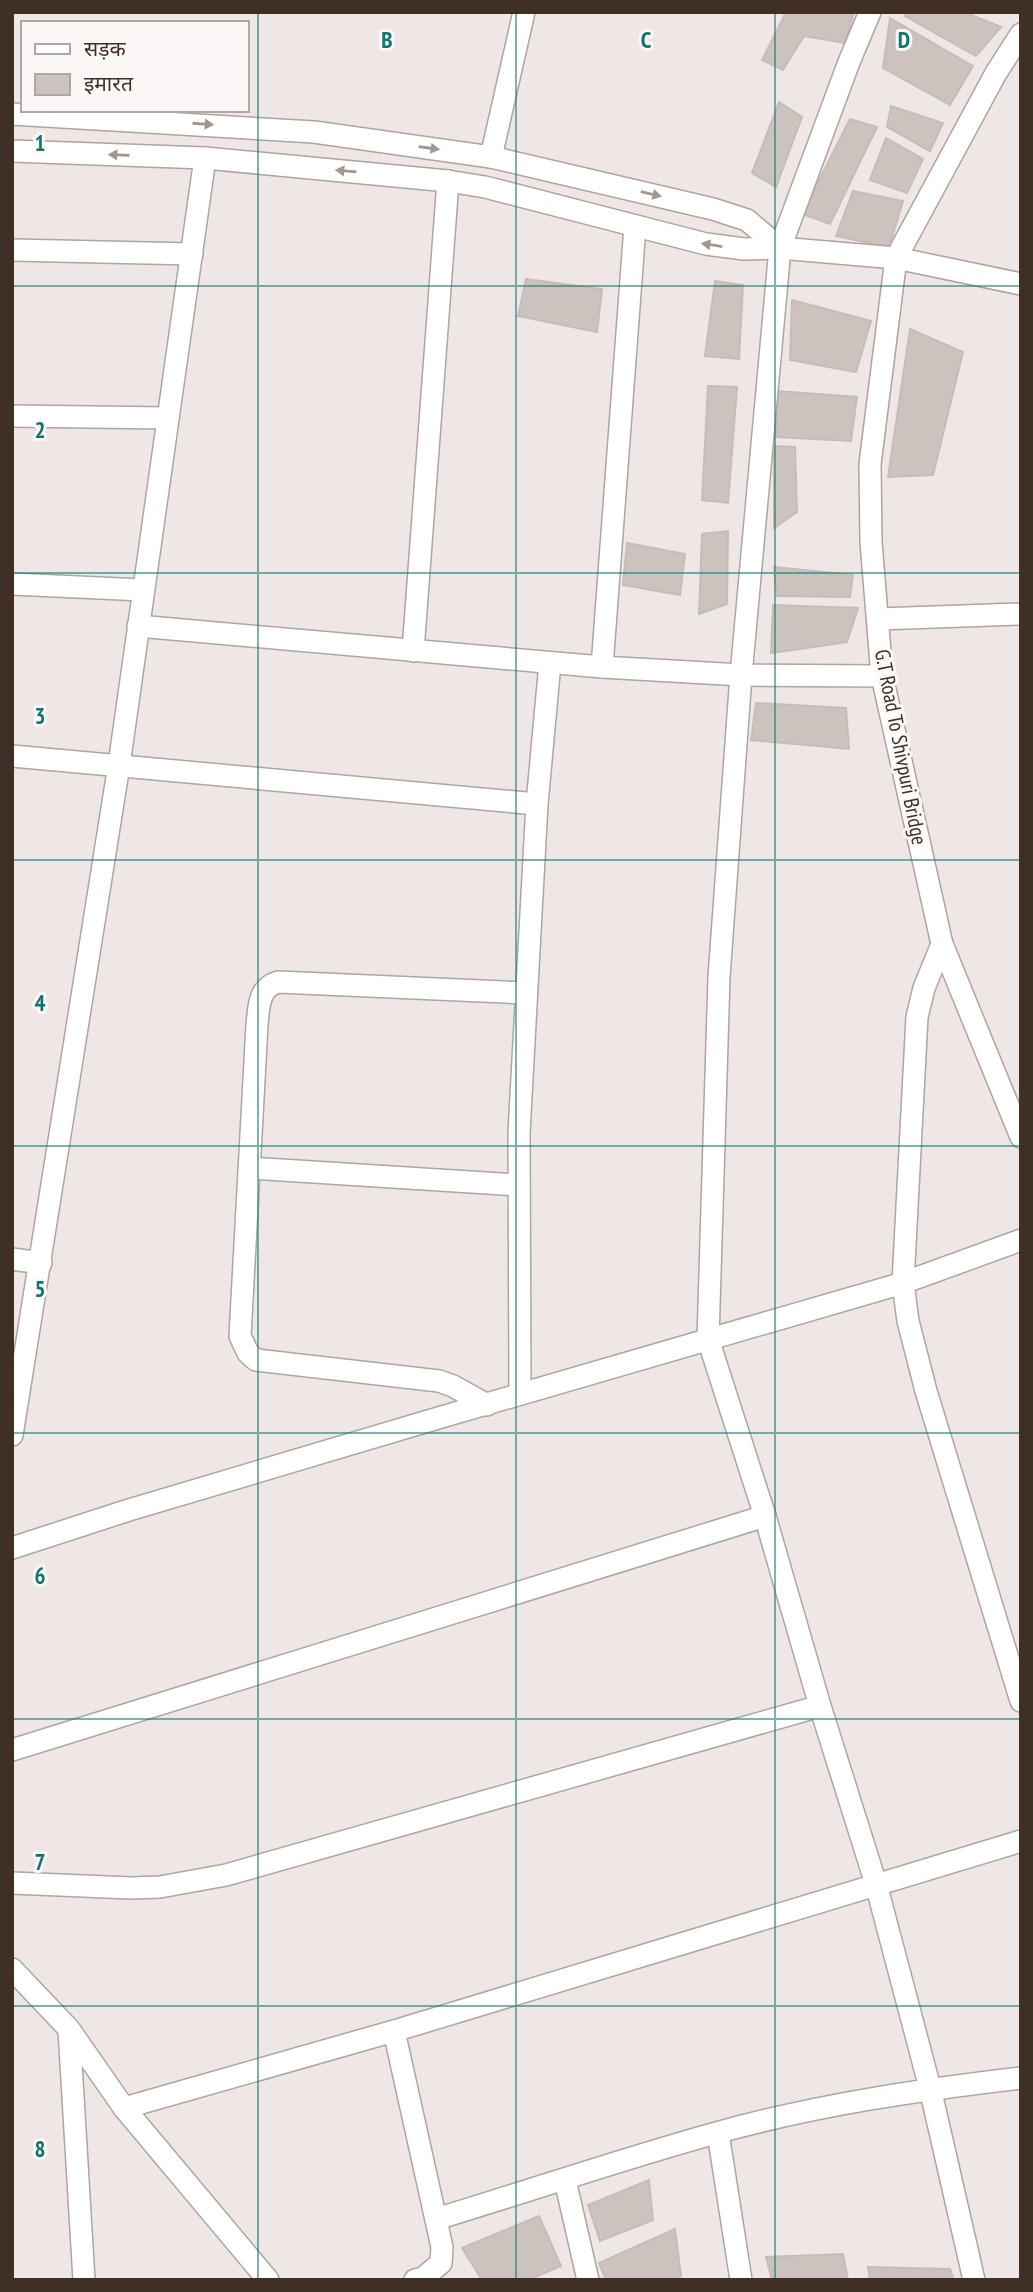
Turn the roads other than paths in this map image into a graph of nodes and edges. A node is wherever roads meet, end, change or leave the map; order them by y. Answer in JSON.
{"nodes":[{"id":1,"x":524,"y":12,"type":"edge"},
{"id":2,"x":870,"y":12,"type":"edge"},
{"id":3,"x":1021,"y":34,"type":"edge"},
{"id":4,"x":12,"y":114,"type":"edge"},
{"id":5,"x":12,"y":151,"type":"edge"},
{"id":6,"x":491,"y":157,"type":"junction"},
{"id":7,"x":205,"y":158,"type":"junction"},
{"id":8,"x":448,"y":181,"type":"junction"},
{"id":9,"x":635,"y":226,"type":"junction"},
{"id":10,"x":780,"y":248,"type":"junction"},
{"id":11,"x":12,"y":250,"type":"edge"},
{"id":12,"x":192,"y":254,"type":"junction"},
{"id":13,"x":896,"y":258,"type":"junction"},
{"id":14,"x":1021,"y":284,"type":"edge"},
{"id":15,"x":12,"y":416,"type":"edge"},
{"id":16,"x":167,"y":418,"type":"junction"},
{"id":17,"x":12,"y":584,"type":"edge"},
{"id":18,"x":143,"y":590,"type":"junction"},
{"id":19,"x":1021,"y":614,"type":"edge"},
{"id":20,"x":878,"y":619,"type":"junction"},
{"id":21,"x":138,"y":626,"type":"junction"},
{"id":22,"x":413,"y":651,"type":"junction"},
{"id":23,"x":550,"y":663,"type":"junction"},
{"id":24,"x":602,"y":667,"type":"junction"},
{"id":25,"x":741,"y":675,"type":"junction"},
{"id":26,"x":882,"y":676,"type":"junction"},
{"id":27,"x":12,"y":756,"type":"edge"},
{"id":28,"x":119,"y":765,"type":"junction"},
{"id":29,"x":537,"y":804,"type":"junction"},
{"id":30,"x":942,"y":944,"type":"junction"},
{"id":31,"x":526,"y":993,"type":"junction"},
{"id":32,"x":1021,"y":1137,"type":"edge"},
{"id":33,"x":250,"y":1168,"type":"junction"},
{"id":34,"x":519,"y":1185,"type":"junction"},
{"id":35,"x":1021,"y":1240,"type":"edge"},
{"id":36,"x":12,"y":1259,"type":"edge"},
{"id":37,"x":41,"y":1263,"type":"junction"},
{"id":38,"x":903,"y":1283,"type":"junction"},
{"id":39,"x":708,"y":1339,"type":"junction"},
{"id":40,"x":520,"y":1394,"type":"junction"},
{"id":41,"x":487,"y":1405,"type":"junction"},
{"id":42,"x":12,"y":1435,"type":"edge"},
{"id":43,"x":765,"y":1516,"type":"junction"},
{"id":44,"x":12,"y":1548,"type":"edge"},
{"id":45,"x":1021,"y":1701,"type":"edge"},
{"id":46,"x":820,"y":1706,"type":"junction"},
{"id":47,"x":12,"y":1750,"type":"edge"},
{"id":48,"x":1021,"y":1841,"type":"edge"},
{"id":49,"x":12,"y":1883,"type":"edge"},
{"id":50,"x":876,"y":1884,"type":"junction"},
{"id":51,"x":12,"y":1969,"type":"edge"},
{"id":52,"x":69,"y":2029,"type":"junction"},
{"id":53,"x":394,"y":2031,"type":"junction"},
{"id":54,"x":1021,"y":2078,"type":"edge"},
{"id":55,"x":930,"y":2088,"type":"junction"},
{"id":56,"x":124,"y":2108,"type":"junction"},
{"id":57,"x":718,"y":2133,"type":"junction"},
{"id":58,"x":565,"y":2180,"type":"junction"},
{"id":59,"x":436,"y":2219,"type":"junction"},
{"id":60,"x":84,"y":2280,"type":"edge"},
{"id":61,"x":268,"y":2280,"type":"edge"},
{"id":62,"x":415,"y":2280,"type":"edge"},
{"id":63,"x":588,"y":2280,"type":"edge"},
{"id":64,"x":741,"y":2280,"type":"edge"},
{"id":65,"x":974,"y":2280,"type":"edge"}],
"edges":[{"from":1,"to":6,"type":"street"},
{"from":2,"to":10,"type":"street"},
{"from":3,"to":13,"type":"street"},
{"from":4,"to":6,"type":"street","one_way":true},
{"from":7,"to":5,"type":"street","one_way":true},
{"from":6,"to":10,"type":"street","one_way":true},
{"from":8,"to":7,"type":"street","one_way":true},
{"from":7,"to":12,"type":"street"},
{"from":8,"to":9,"type":"street"},
{"from":8,"to":22,"type":"street"},
{"from":10,"to":9,"type":"street","one_way":true},
{"from":9,"to":24,"type":"street"},
{"from":10,"to":13,"type":"street"},
{"from":10,"to":25,"type":"street"},
{"from":11,"to":12,"type":"street"},
{"from":12,"to":16,"type":"street"},
{"from":13,"to":14,"type":"street"},
{"from":13,"to":20,"type":"street","name":"G.T Road To Shivpuri Bridge"},
{"from":15,"to":16,"type":"street"},
{"from":16,"to":18,"type":"street"},
{"from":17,"to":18,"type":"street"},
{"from":18,"to":21,"type":"street"},
{"from":19,"to":20,"type":"street"},
{"from":20,"to":26,"type":"street","name":"G.T Road To Shivpuri Bridge"},
{"from":21,"to":22,"type":"street"},
{"from":21,"to":28,"type":"street"},
{"from":22,"to":23,"type":"street"},
{"from":23,"to":24,"type":"street"},
{"from":23,"to":29,"type":"street"},
{"from":24,"to":25,"type":"street"},
{"from":25,"to":26,"type":"street"},
{"from":25,"to":39,"type":"street"},
{"from":26,"to":30,"type":"street","name":"G.T Road To Shivpuri Bridge"},
{"from":27,"to":28,"type":"street"},
{"from":28,"to":29,"type":"street"},
{"from":28,"to":37,"type":"street"},
{"from":29,"to":31,"type":"street"},
{"from":30,"to":32,"type":"street","name":"G.T Road To Shivpuri Bridge"},
{"from":30,"to":38,"type":"street"},
{"from":31,"to":33,"type":"street"},
{"from":31,"to":34,"type":"street"},
{"from":33,"to":34,"type":"street"},
{"from":33,"to":41,"type":"street"},
{"from":34,"to":40,"type":"street"},
{"from":35,"to":38,"type":"street"},
{"from":36,"to":37,"type":"street"},
{"from":37,"to":42,"type":"street"},
{"from":38,"to":39,"type":"street"},
{"from":38,"to":45,"type":"street"},
{"from":39,"to":40,"type":"street"},
{"from":39,"to":43,"type":"street"},
{"from":40,"to":41,"type":"street"},
{"from":41,"to":44,"type":"street"},
{"from":43,"to":46,"type":"street"},
{"from":43,"to":47,"type":"street"},
{"from":46,"to":49,"type":"street"},
{"from":46,"to":50,"type":"street"},
{"from":48,"to":50,"type":"street"},
{"from":50,"to":53,"type":"street"},
{"from":50,"to":55,"type":"street"},
{"from":51,"to":52,"type":"street"},
{"from":52,"to":56,"type":"street"},
{"from":52,"to":60,"type":"street"},
{"from":53,"to":56,"type":"street"},
{"from":53,"to":59,"type":"street"},
{"from":54,"to":55,"type":"street"},
{"from":55,"to":57,"type":"street"},
{"from":55,"to":65,"type":"street"},
{"from":56,"to":61,"type":"street"},
{"from":57,"to":58,"type":"street"},
{"from":57,"to":64,"type":"street"},
{"from":58,"to":59,"type":"street"},
{"from":58,"to":63,"type":"street"},
{"from":59,"to":62,"type":"street"}]}
